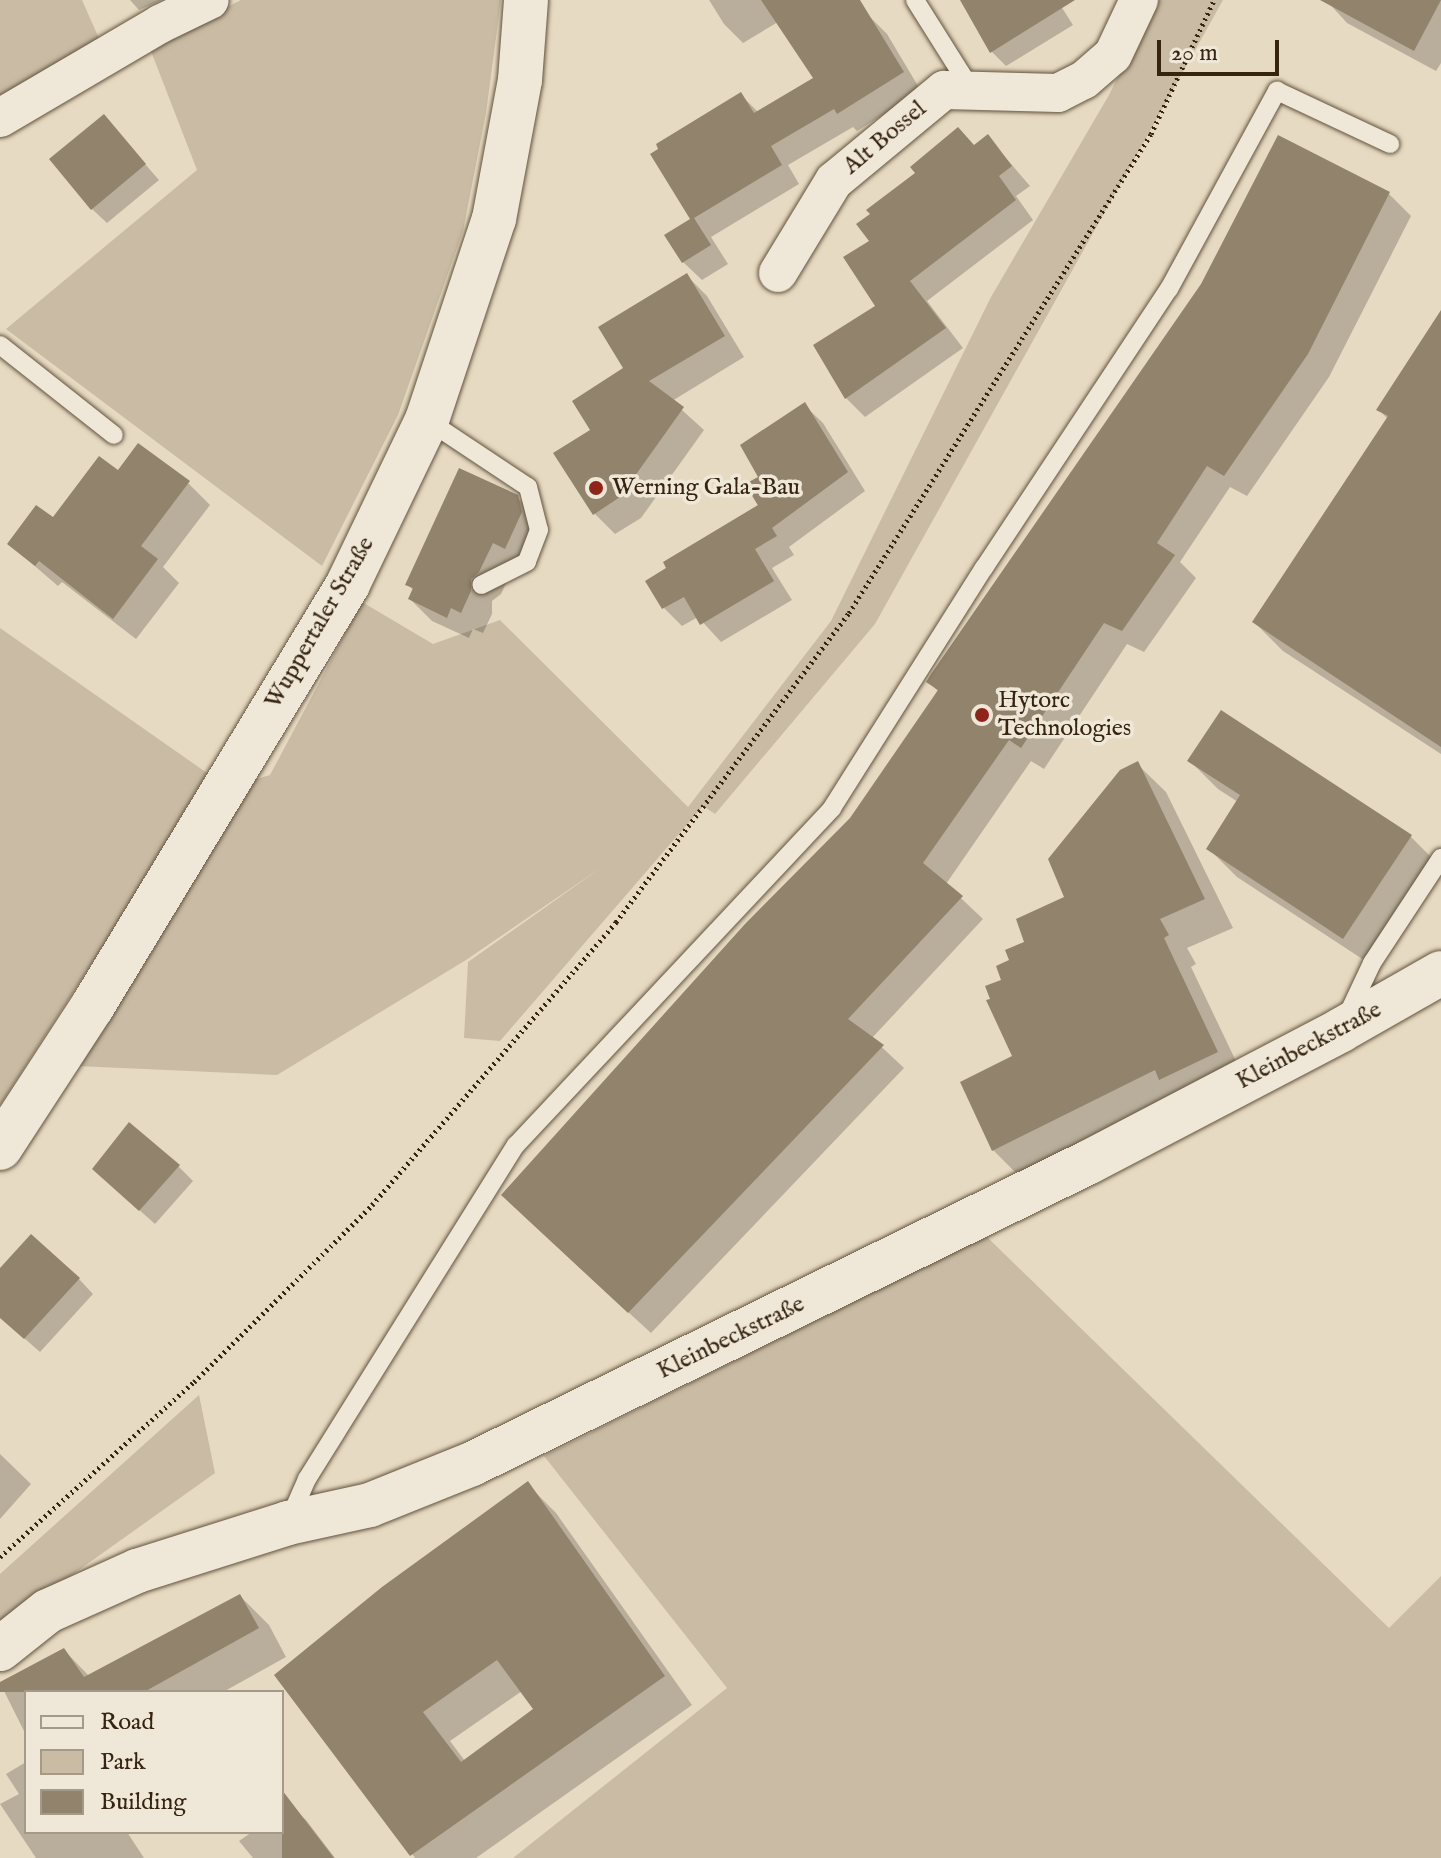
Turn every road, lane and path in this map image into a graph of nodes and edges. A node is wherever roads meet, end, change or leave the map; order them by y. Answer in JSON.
{"nodes":[{"id":1,"x":210,"y":0,"type":"edge"},
{"id":2,"x":526,"y":0,"type":"edge"},
{"id":3,"x":915,"y":0,"type":"edge"},
{"id":4,"x":1139,"y":0,"type":"edge"},
{"id":5,"x":1214,"y":0,"type":"edge"},
{"id":6,"x":971,"y":89,"type":"junction"},
{"id":7,"x":0,"y":118,"type":"edge"},
{"id":8,"x":1390,"y":144,"type":"dead end"},
{"id":9,"x":778,"y":273,"type":"dead end"},
{"id":10,"x":0,"y":345,"type":"edge"},
{"id":11,"x":427,"y":420,"type":"junction"},
{"id":12,"x":114,"y":435,"type":"dead end"},
{"id":13,"x":481,"y":585,"type":"dead end"},
{"id":14,"x":1441,"y":858,"type":"edge"},
{"id":15,"x":1441,"y":973,"type":"edge"},
{"id":16,"x":1341,"y":1030,"type":"junction"},
{"id":17,"x":0,"y":1148,"type":"edge"},
{"id":18,"x":288,"y":1523,"type":"junction"},
{"id":19,"x":0,"y":1557,"type":"edge"},
{"id":20,"x":0,"y":1649,"type":"edge"}],
"edges":[{"from":1,"to":7,"type":"street"},
{"from":2,"to":11,"type":"street","name":"Wuppertaler Straße"},
{"from":3,"to":6,"type":"lane"},
{"from":4,"to":6,"type":"street","name":"Alt Bossel"},
{"from":5,"to":19,"type":"path"},
{"from":6,"to":9,"type":"street","name":"Alt Bossel"},
{"from":8,"to":18,"type":"lane"},
{"from":10,"to":12,"type":"lane"},
{"from":11,"to":13,"type":"lane"},
{"from":11,"to":17,"type":"street","name":"Wuppertaler Straße"},
{"from":14,"to":16,"type":"lane"},
{"from":15,"to":16,"type":"street","name":"Kleinbeckstraße"},
{"from":16,"to":18,"type":"street","name":"Kleinbeckstraße"},
{"from":18,"to":20,"type":"street","name":"Kleinbeckstraße"}]}
